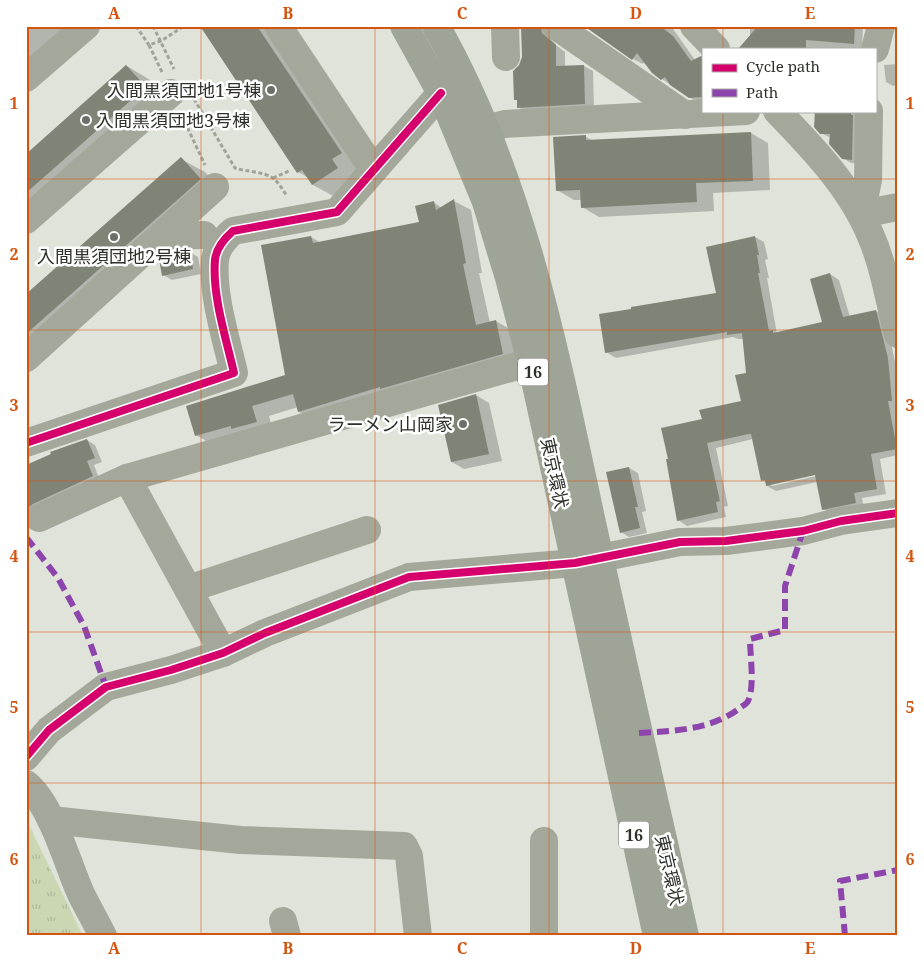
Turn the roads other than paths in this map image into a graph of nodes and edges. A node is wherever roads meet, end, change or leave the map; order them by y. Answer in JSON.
{"nodes":[{"id":1,"x":86,"y":26,"type":"edge"},
{"id":2,"x":278,"y":26,"type":"edge"},
{"id":3,"x":404,"y":26,"type":"edge"},
{"id":4,"x":436,"y":26,"type":"edge"},
{"id":5,"x":505,"y":26,"type":"edge"},
{"id":6,"x":556,"y":26,"type":"edge"},
{"id":7,"x":694,"y":26,"type":"edge"},
{"id":8,"x":881,"y":26,"type":"edge"},
{"id":9,"x":715,"y":48,"type":"edge"},
{"id":10,"x":875,"y":48,"type":"edge"},
{"id":11,"x":506,"y":57,"type":"dead end"},
{"id":12,"x":26,"y":78,"type":"edge"},
{"id":13,"x":179,"y":87,"type":"road end"},
{"id":14,"x":441,"y":94,"type":"junction"},
{"id":15,"x":726,"y":112,"type":"edge"},
{"id":16,"x":757,"y":112,"type":"edge"},
{"id":17,"x":869,"y":112,"type":"edge"},
{"id":18,"x":685,"y":114,"type":"junction"},
{"id":19,"x":780,"y":114,"type":"edge"},
{"id":20,"x":485,"y":129,"type":"junction"},
{"id":21,"x":372,"y":169,"type":"junction"},
{"id":22,"x":215,"y":187,"type":"dead end"},
{"id":23,"x":898,"y":207,"type":"edge"},
{"id":24,"x":861,"y":214,"type":"junction"},
{"id":25,"x":26,"y":220,"type":"edge"},
{"id":26,"x":204,"y":235,"type":"dead end"},
{"id":27,"x":161,"y":236,"type":"junction"},
{"id":28,"x":898,"y":334,"type":"edge"},
{"id":29,"x":26,"y":358,"type":"edge"},
{"id":30,"x":531,"y":362,"type":"junction"},
{"id":31,"x":26,"y":444,"type":"edge"},
{"id":32,"x":127,"y":478,"type":"junction"},
{"id":33,"x":898,"y":513,"type":"edge"},
{"id":34,"x":39,"y":518,"type":"dead end"},
{"id":35,"x":367,"y":530,"type":"dead end"},
{"id":36,"x":587,"y":561,"type":"junction"},
{"id":37,"x":188,"y":589,"type":"junction"},
{"id":38,"x":223,"y":653,"type":"junction"},
{"id":39,"x":26,"y":757,"type":"edge"},
{"id":40,"x":26,"y":784,"type":"edge"},
{"id":41,"x":51,"y":820,"type":"junction"},
{"id":42,"x":544,"y":841,"type":"dead end"},
{"id":43,"x":103,"y":936,"type":"edge"},
{"id":44,"x":418,"y":936,"type":"edge"},
{"id":45,"x":544,"y":936,"type":"edge"},
{"id":46,"x":657,"y":936,"type":"edge"},
{"id":47,"x":686,"y":936,"type":"edge"}],
"edges":[{"from":1,"to":12,"type":"street"},
{"from":2,"to":21,"type":"street"},
{"from":3,"to":14,"type":"highway","name":"東京環状","number":"16"},
{"from":4,"to":20,"type":"highway","name":"東京環状","number":"16"},
{"from":5,"to":11,"type":"street"},
{"from":6,"to":18,"type":"street"},
{"from":7,"to":9,"type":"street"},
{"from":8,"to":10,"type":"street"},
{"from":13,"to":25,"type":"street"},
{"from":14,"to":21,"type":"street"},
{"from":14,"to":30,"type":"highway","name":"東京環状","number":"16"},
{"from":15,"to":18,"type":"street"},
{"from":16,"to":19,"type":"street"},
{"from":17,"to":24,"type":"street"},
{"from":18,"to":20,"type":"street"},
{"from":19,"to":24,"type":"street"},
{"from":20,"to":36,"type":"highway","name":"東京環状","number":"16"},
{"from":21,"to":31,"type":"street"},
{"from":22,"to":27,"type":"street"},
{"from":23,"to":24,"type":"street"},
{"from":24,"to":28,"type":"street"},
{"from":26,"to":27,"type":"street"},
{"from":27,"to":29,"type":"street"},
{"from":30,"to":32,"type":"street"},
{"from":30,"to":36,"type":"highway","name":"東京環状","number":"16"},
{"from":32,"to":34,"type":"street"},
{"from":32,"to":37,"type":"street"},
{"from":33,"to":36,"type":"street"},
{"from":35,"to":37,"type":"street"},
{"from":36,"to":38,"type":"street"},
{"from":36,"to":46,"type":"highway","name":"東京環状","number":"16"},
{"from":36,"to":47,"type":"highway","name":"東京環状","number":"16"},
{"from":37,"to":38,"type":"street"},
{"from":38,"to":39,"type":"street"},
{"from":40,"to":41,"type":"street"},
{"from":41,"to":43,"type":"street"},
{"from":41,"to":44,"type":"street"},
{"from":42,"to":45,"type":"street"}]}
